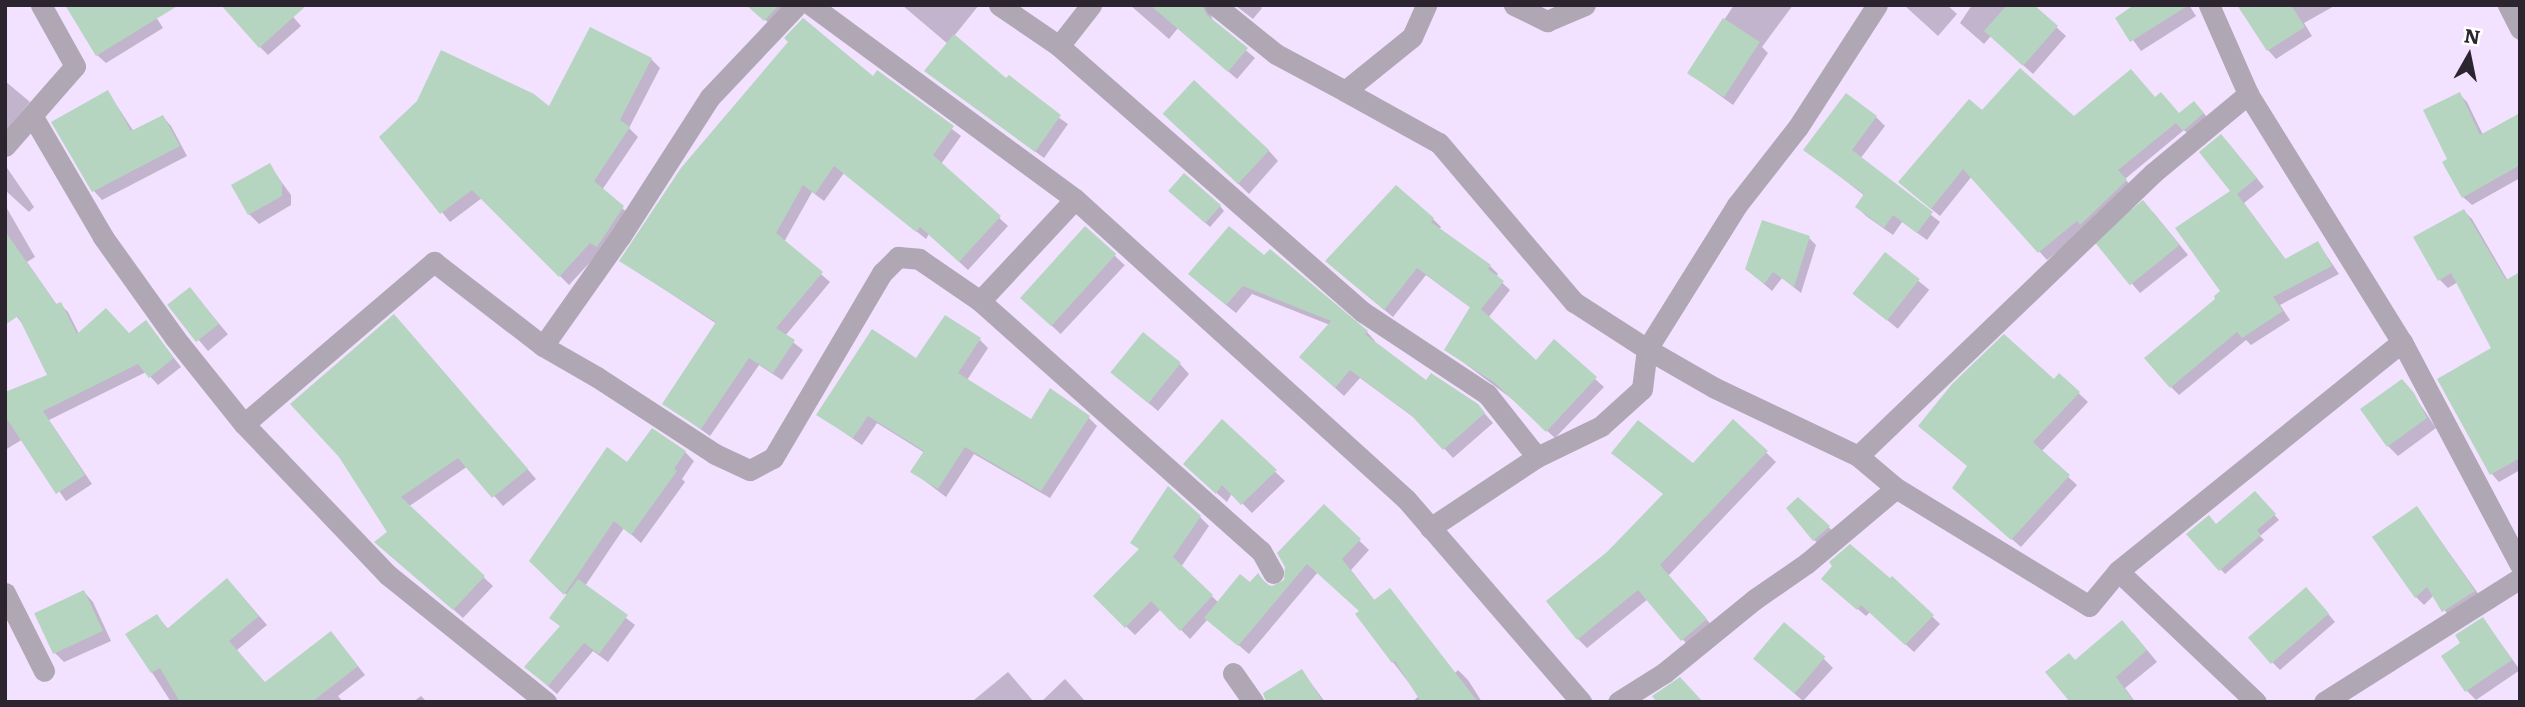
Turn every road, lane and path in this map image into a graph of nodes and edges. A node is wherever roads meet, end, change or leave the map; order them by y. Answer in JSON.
{"nodes":[{"id":1,"x":41,"y":5,"type":"edge"},
{"id":2,"x":797,"y":5,"type":"edge"},
{"id":3,"x":811,"y":5,"type":"edge"},
{"id":4,"x":999,"y":5,"type":"edge"},
{"id":5,"x":1090,"y":5,"type":"edge"},
{"id":6,"x":1215,"y":5,"type":"edge"},
{"id":7,"x":1426,"y":5,"type":"edge"},
{"id":8,"x":1514,"y":5,"type":"edge"},
{"id":9,"x":1585,"y":5,"type":"edge"},
{"id":10,"x":1877,"y":5,"type":"edge"},
{"id":11,"x":2209,"y":5,"type":"edge"},
{"id":12,"x":2508,"y":5,"type":"edge"},
{"id":13,"x":2520,"y":29,"type":"edge"},
{"id":14,"x":1059,"y":46,"type":"junction"},
{"id":15,"x":1345,"y":91,"type":"junction"},
{"id":16,"x":2248,"y":94,"type":"junction"},
{"id":17,"x":33,"y":117,"type":"junction"},
{"id":18,"x":5,"y":146,"type":"edge"},
{"id":19,"x":1075,"y":199,"type":"junction"},
{"id":20,"x":981,"y":301,"type":"junction"},
{"id":21,"x":2402,"y":342,"type":"junction"},
{"id":22,"x":543,"y":346,"type":"junction"},
{"id":23,"x":1647,"y":349,"type":"junction"},
{"id":24,"x":244,"y":424,"type":"junction"},
{"id":25,"x":1858,"y":456,"type":"junction"},
{"id":26,"x":1537,"y":457,"type":"junction"},
{"id":27,"x":1896,"y":488,"type":"junction"},
{"id":28,"x":1430,"y":528,"type":"junction"},
{"id":29,"x":2520,"y":565,"type":"edge"},
{"id":30,"x":2118,"y":571,"type":"junction"},
{"id":31,"x":1273,"y":573,"type":"dead end"},
{"id":32,"x":2520,"y":578,"type":"edge"},
{"id":33,"x":5,"y":593,"type":"edge"},
{"id":34,"x":44,"y":671,"type":"dead end"},
{"id":35,"x":1233,"y":673,"type":"dead end"},
{"id":36,"x":546,"y":702,"type":"edge"},
{"id":37,"x":1253,"y":702,"type":"edge"},
{"id":38,"x":1581,"y":702,"type":"edge"},
{"id":39,"x":1618,"y":702,"type":"edge"},
{"id":40,"x":2256,"y":702,"type":"edge"},
{"id":41,"x":2325,"y":702,"type":"edge"}],
"edges":[{"from":1,"to":17,"type":"street"},
{"from":2,"to":22,"type":"street"},
{"from":3,"to":19,"type":"street"},
{"from":4,"to":14,"type":"street"},
{"from":5,"to":14,"type":"street"},
{"from":6,"to":15,"type":"street"},
{"from":7,"to":15,"type":"street"},
{"from":8,"to":9,"type":"street"},
{"from":10,"to":23,"type":"street"},
{"from":11,"to":16,"type":"street"},
{"from":12,"to":13,"type":"street"},
{"from":14,"to":26,"type":"street"},
{"from":15,"to":23,"type":"street"},
{"from":16,"to":21,"type":"street"},
{"from":16,"to":25,"type":"street"},
{"from":17,"to":18,"type":"street"},
{"from":17,"to":24,"type":"street"},
{"from":19,"to":20,"type":"street"},
{"from":19,"to":28,"type":"street"},
{"from":20,"to":22,"type":"street"},
{"from":20,"to":31,"type":"street"},
{"from":21,"to":29,"type":"street"},
{"from":21,"to":30,"type":"street"},
{"from":22,"to":24,"type":"street"},
{"from":23,"to":25,"type":"street"},
{"from":23,"to":26,"type":"street"},
{"from":24,"to":36,"type":"street"},
{"from":25,"to":27,"type":"street"},
{"from":26,"to":28,"type":"street"},
{"from":27,"to":30,"type":"street"},
{"from":27,"to":39,"type":"street"},
{"from":28,"to":38,"type":"street"},
{"from":30,"to":40,"type":"street"},
{"from":32,"to":41,"type":"street"},
{"from":33,"to":34,"type":"street"},
{"from":35,"to":37,"type":"street"}]}
